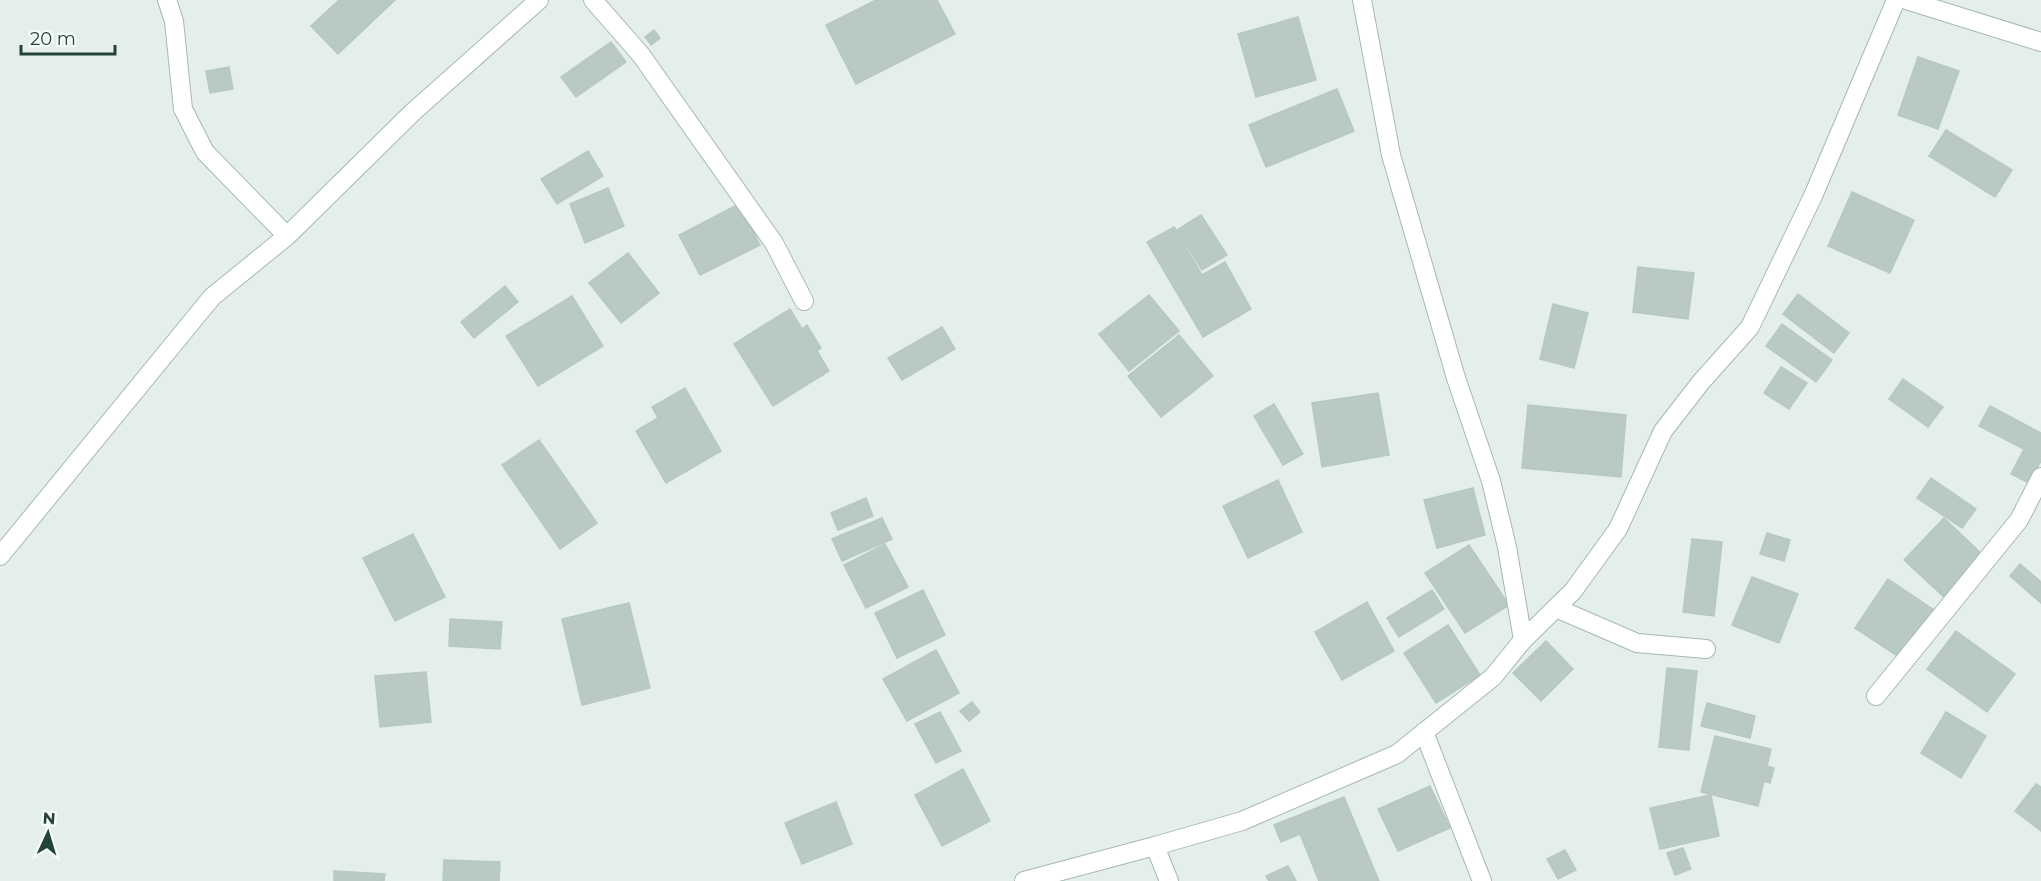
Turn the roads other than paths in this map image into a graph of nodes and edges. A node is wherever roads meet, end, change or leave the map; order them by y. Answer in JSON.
{"nodes":[{"id":1,"x":167,"y":0,"type":"edge"},
{"id":2,"x":539,"y":0,"type":"edge"},
{"id":3,"x":593,"y":0,"type":"edge"},
{"id":4,"x":1362,"y":0,"type":"edge"},
{"id":5,"x":1896,"y":0,"type":"edge"},
{"id":6,"x":1906,"y":0,"type":"edge"},
{"id":7,"x":2041,"y":42,"type":"edge"},
{"id":8,"x":287,"y":236,"type":"junction"},
{"id":9,"x":804,"y":301,"type":"dead end"},
{"id":10,"x":2041,"y":477,"type":"edge"},
{"id":11,"x":0,"y":556,"type":"edge"},
{"id":12,"x":1556,"y":608,"type":"junction"},
{"id":13,"x":1522,"y":640,"type":"junction"},
{"id":14,"x":1706,"y":648,"type":"dead end"},
{"id":15,"x":1876,"y":696,"type":"dead end"},
{"id":16,"x":1424,"y":732,"type":"junction"},
{"id":17,"x":1155,"y":846,"type":"junction"},
{"id":18,"x":1024,"y":881,"type":"edge"},
{"id":19,"x":1169,"y":881,"type":"edge"},
{"id":20,"x":1482,"y":881,"type":"edge"}],
"edges":[{"from":1,"to":8,"type":"street"},
{"from":2,"to":8,"type":"street"},
{"from":3,"to":9,"type":"street"},
{"from":4,"to":13,"type":"street"},
{"from":5,"to":12,"type":"street"},
{"from":6,"to":7,"type":"street"},
{"from":8,"to":11,"type":"street"},
{"from":10,"to":15,"type":"street"},
{"from":12,"to":13,"type":"street"},
{"from":12,"to":14,"type":"street"},
{"from":13,"to":16,"type":"street"},
{"from":16,"to":17,"type":"street"},
{"from":16,"to":20,"type":"street"},
{"from":17,"to":18,"type":"street"},
{"from":17,"to":19,"type":"street"}]}
